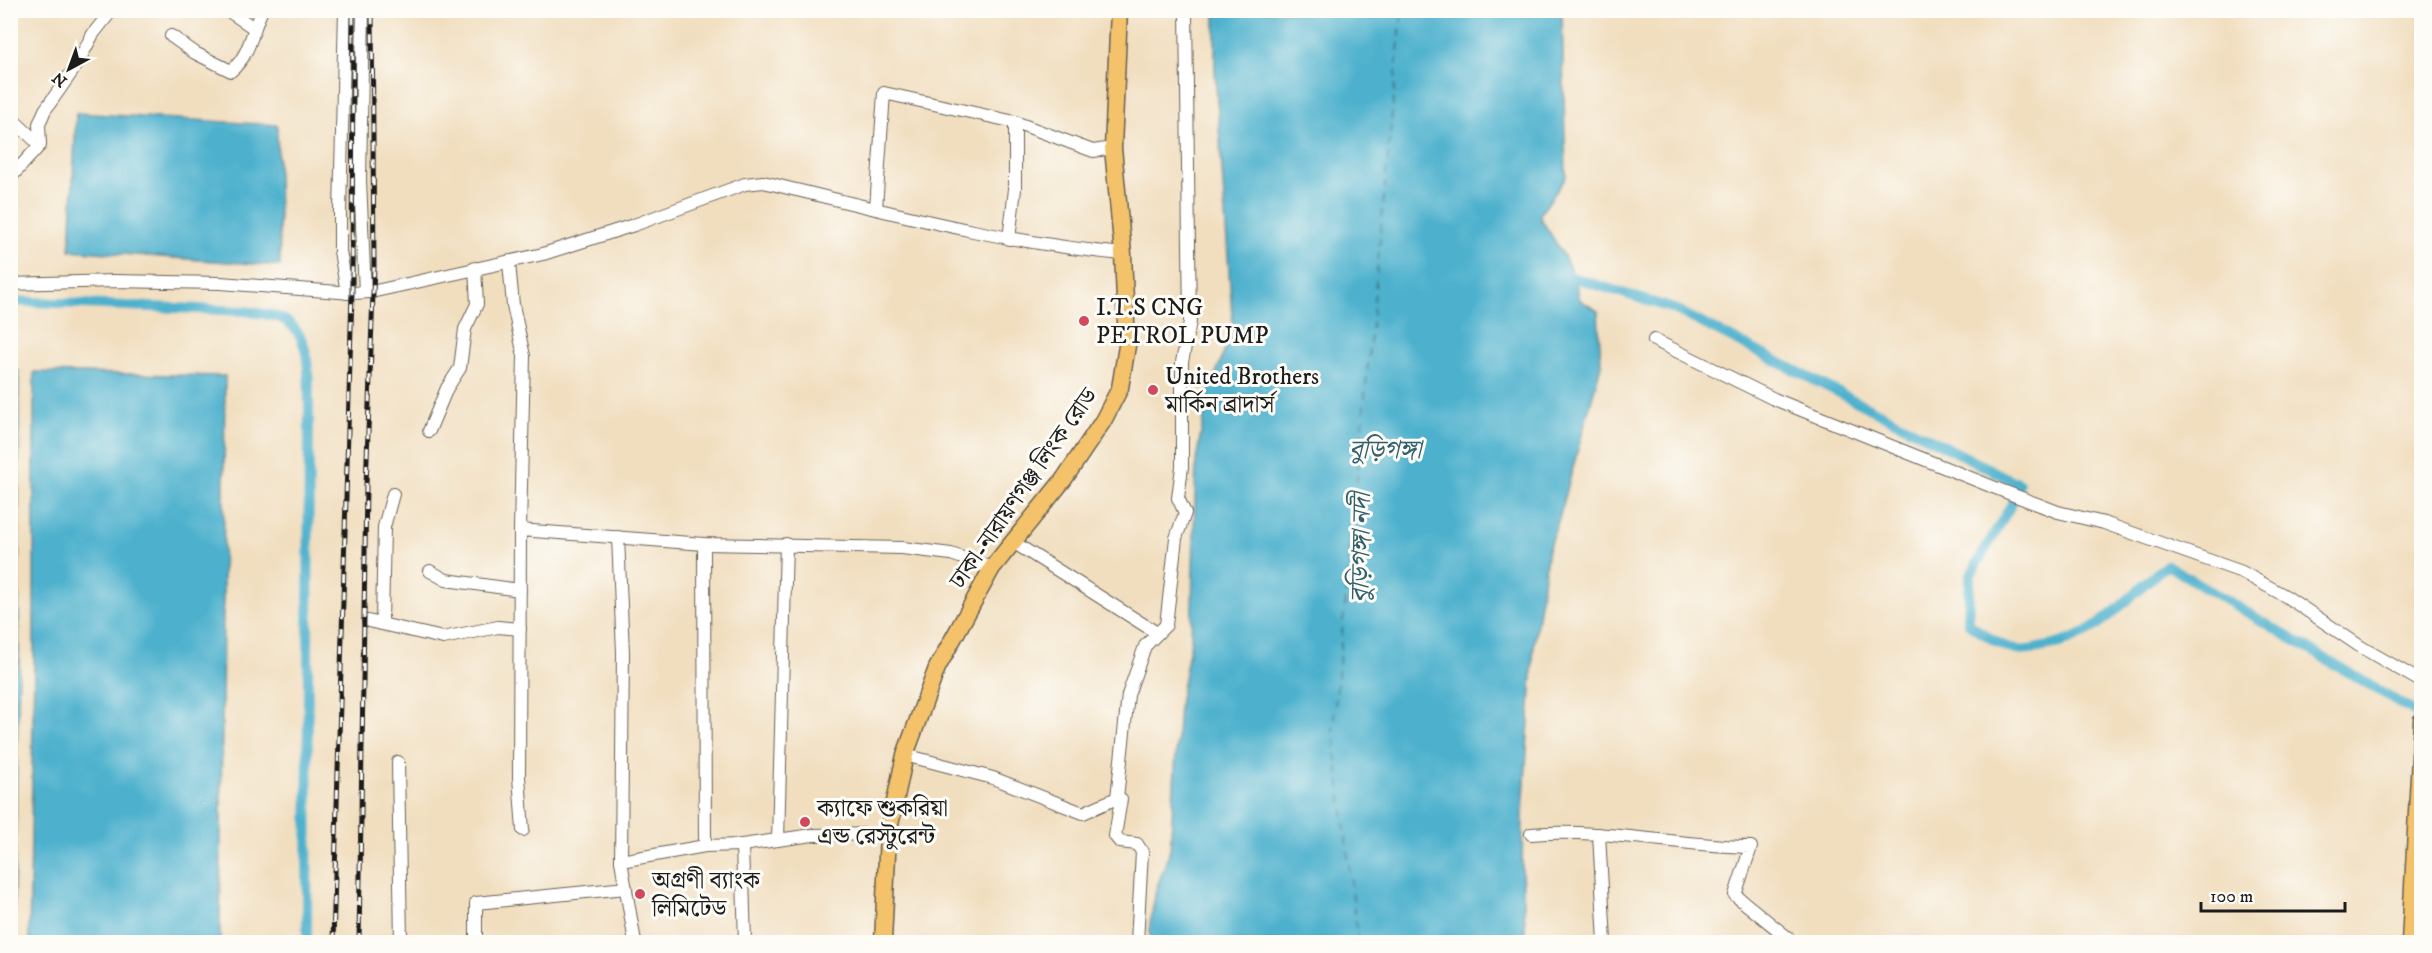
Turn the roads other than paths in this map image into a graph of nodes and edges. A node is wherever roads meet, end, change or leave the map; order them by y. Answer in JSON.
{"nodes":[{"id":1,"x":227,"y":10,"type":"edge"},
{"id":2,"x":262,"y":10,"type":"edge"},
{"id":3,"x":345,"y":10,"type":"edge"},
{"id":4,"x":363,"y":10,"type":"edge"},
{"id":5,"x":1119,"y":10,"type":"edge"},
{"id":6,"x":1186,"y":10,"type":"edge"},
{"id":7,"x":105,"y":13,"type":"edge"},
{"id":8,"x":254,"y":28,"type":"junction"},
{"id":9,"x":171,"y":36,"type":"dead end"},
{"id":10,"x":10,"y":117,"type":"edge"},
{"id":11,"x":1015,"y":122,"type":"junction"},
{"id":12,"x":40,"y":145,"type":"junction"},
{"id":13,"x":1113,"y":148,"type":"junction"},
{"id":14,"x":10,"y":178,"type":"edge"},
{"id":15,"x":876,"y":208,"type":"junction"},
{"id":16,"x":1009,"y":239,"type":"junction"},
{"id":17,"x":1123,"y":255,"type":"junction"},
{"id":18,"x":509,"y":263,"type":"junction"},
{"id":19,"x":475,"y":268,"type":"junction"},
{"id":20,"x":10,"y":284,"type":"edge"},
{"id":21,"x":365,"y":292,"type":"junction"},
{"id":22,"x":347,"y":293,"type":"junction"},
{"id":23,"x":1654,"y":340,"type":"dead end"},
{"id":24,"x":429,"y":431,"type":"dead end"},
{"id":25,"x":393,"y":494,"type":"dead end"},
{"id":26,"x":519,"y":530,"type":"junction"},
{"id":27,"x":618,"y":537,"type":"junction"},
{"id":28,"x":1013,"y":542,"type":"junction"},
{"id":29,"x":704,"y":544,"type":"junction"},
{"id":30,"x":786,"y":544,"type":"junction"},
{"id":31,"x":992,"y":568,"type":"junction"},
{"id":32,"x":430,"y":571,"type":"dead end"},
{"id":33,"x":520,"y":590,"type":"junction"},
{"id":34,"x":368,"y":621,"type":"dead end"},
{"id":35,"x":382,"y":622,"type":"junction"},
{"id":36,"x":520,"y":629,"type":"junction"},
{"id":37,"x":1157,"y":633,"type":"junction"},
{"id":38,"x":2421,"y":682,"type":"edge"},
{"id":39,"x":2421,"y":720,"type":"edge"},
{"id":40,"x":905,"y":755,"type":"junction"},
{"id":41,"x":398,"y":762,"type":"dead end"},
{"id":42,"x":1117,"y":798,"type":"junction"},
{"id":43,"x":523,"y":830,"type":"dead end"},
{"id":44,"x":888,"y":834,"type":"junction"},
{"id":45,"x":1531,"y":834,"type":"dead end"},
{"id":46,"x":1599,"y":834,"type":"junction"},
{"id":47,"x":778,"y":840,"type":"junction"},
{"id":48,"x":742,"y":845,"type":"junction"},
{"id":49,"x":705,"y":846,"type":"junction"},
{"id":50,"x":621,"y":861,"type":"junction"},
{"id":51,"x":626,"y":888,"type":"junction"},
{"id":52,"x":401,"y":942,"type":"edge"},
{"id":53,"x":476,"y":942,"type":"edge"},
{"id":54,"x":635,"y":942,"type":"edge"},
{"id":55,"x":745,"y":942,"type":"edge"},
{"id":56,"x":883,"y":942,"type":"edge"},
{"id":57,"x":1137,"y":942,"type":"edge"},
{"id":58,"x":1605,"y":942,"type":"edge"},
{"id":59,"x":1793,"y":942,"type":"edge"},
{"id":60,"x":2410,"y":942,"type":"edge"}],
"edges":[{"from":1,"to":8,"type":"street"},
{"from":2,"to":8,"type":"street"},
{"from":3,"to":22,"type":"street"},
{"from":4,"to":21,"type":"street"},
{"from":5,"to":13,"type":"highway","name":"ঢাকা-নারায়ণগঞ্জ লিংক রোড"},
{"from":6,"to":37,"type":"street"},
{"from":7,"to":12,"type":"street"},
{"from":8,"to":9,"type":"street"},
{"from":10,"to":12,"type":"street"},
{"from":11,"to":13,"type":"street"},
{"from":11,"to":15,"type":"street"},
{"from":11,"to":16,"type":"street"},
{"from":12,"to":14,"type":"street"},
{"from":13,"to":17,"type":"highway","name":"ঢাকা-নারায়ণগঞ্জ লিংক রোড"},
{"from":15,"to":16,"type":"street"},
{"from":15,"to":18,"type":"street"},
{"from":16,"to":17,"type":"street"},
{"from":17,"to":28,"type":"highway","name":"ঢাকা-নারায়ণগঞ্জ লিংক রোড"},
{"from":18,"to":19,"type":"street"},
{"from":18,"to":26,"type":"street"},
{"from":19,"to":21,"type":"street"},
{"from":19,"to":24,"type":"street"},
{"from":20,"to":22,"type":"street"},
{"from":21,"to":22,"type":"street"},
{"from":23,"to":38,"type":"street"},
{"from":25,"to":35,"type":"street"},
{"from":26,"to":27,"type":"street"},
{"from":26,"to":33,"type":"street"},
{"from":27,"to":29,"type":"street"},
{"from":27,"to":50,"type":"street"},
{"from":28,"to":31,"type":"highway","name":"ঢাকা-নারায়ণগঞ্জ লিংক রোড"},
{"from":28,"to":37,"type":"street"},
{"from":29,"to":30,"type":"street"},
{"from":29,"to":49,"type":"street"},
{"from":30,"to":31,"type":"street"},
{"from":30,"to":47,"type":"street"},
{"from":31,"to":40,"type":"highway","name":"ঢাকা-নারায়ণগঞ্জ লিংক রোড"},
{"from":32,"to":33,"type":"street"},
{"from":33,"to":36,"type":"street"},
{"from":34,"to":35,"type":"street"},
{"from":35,"to":36,"type":"street"},
{"from":36,"to":43,"type":"street"},
{"from":37,"to":42,"type":"street"},
{"from":39,"to":60,"type":"highway"},
{"from":40,"to":42,"type":"street"},
{"from":40,"to":44,"type":"highway","name":"ঢাকা-নারায়ণগঞ্জ লিংক রোড"},
{"from":41,"to":52,"type":"street"},
{"from":42,"to":57,"type":"street"},
{"from":44,"to":47,"type":"street"},
{"from":44,"to":56,"type":"highway","name":"ঢাকা-নারায়ণগঞ্জ লিংক রোড"},
{"from":45,"to":46,"type":"street"},
{"from":46,"to":58,"type":"street"},
{"from":46,"to":59,"type":"street"},
{"from":47,"to":48,"type":"street"},
{"from":48,"to":49,"type":"street"},
{"from":48,"to":55,"type":"street"},
{"from":49,"to":50,"type":"street"},
{"from":50,"to":51,"type":"street"},
{"from":51,"to":53,"type":"street"},
{"from":51,"to":54,"type":"street"}]}
